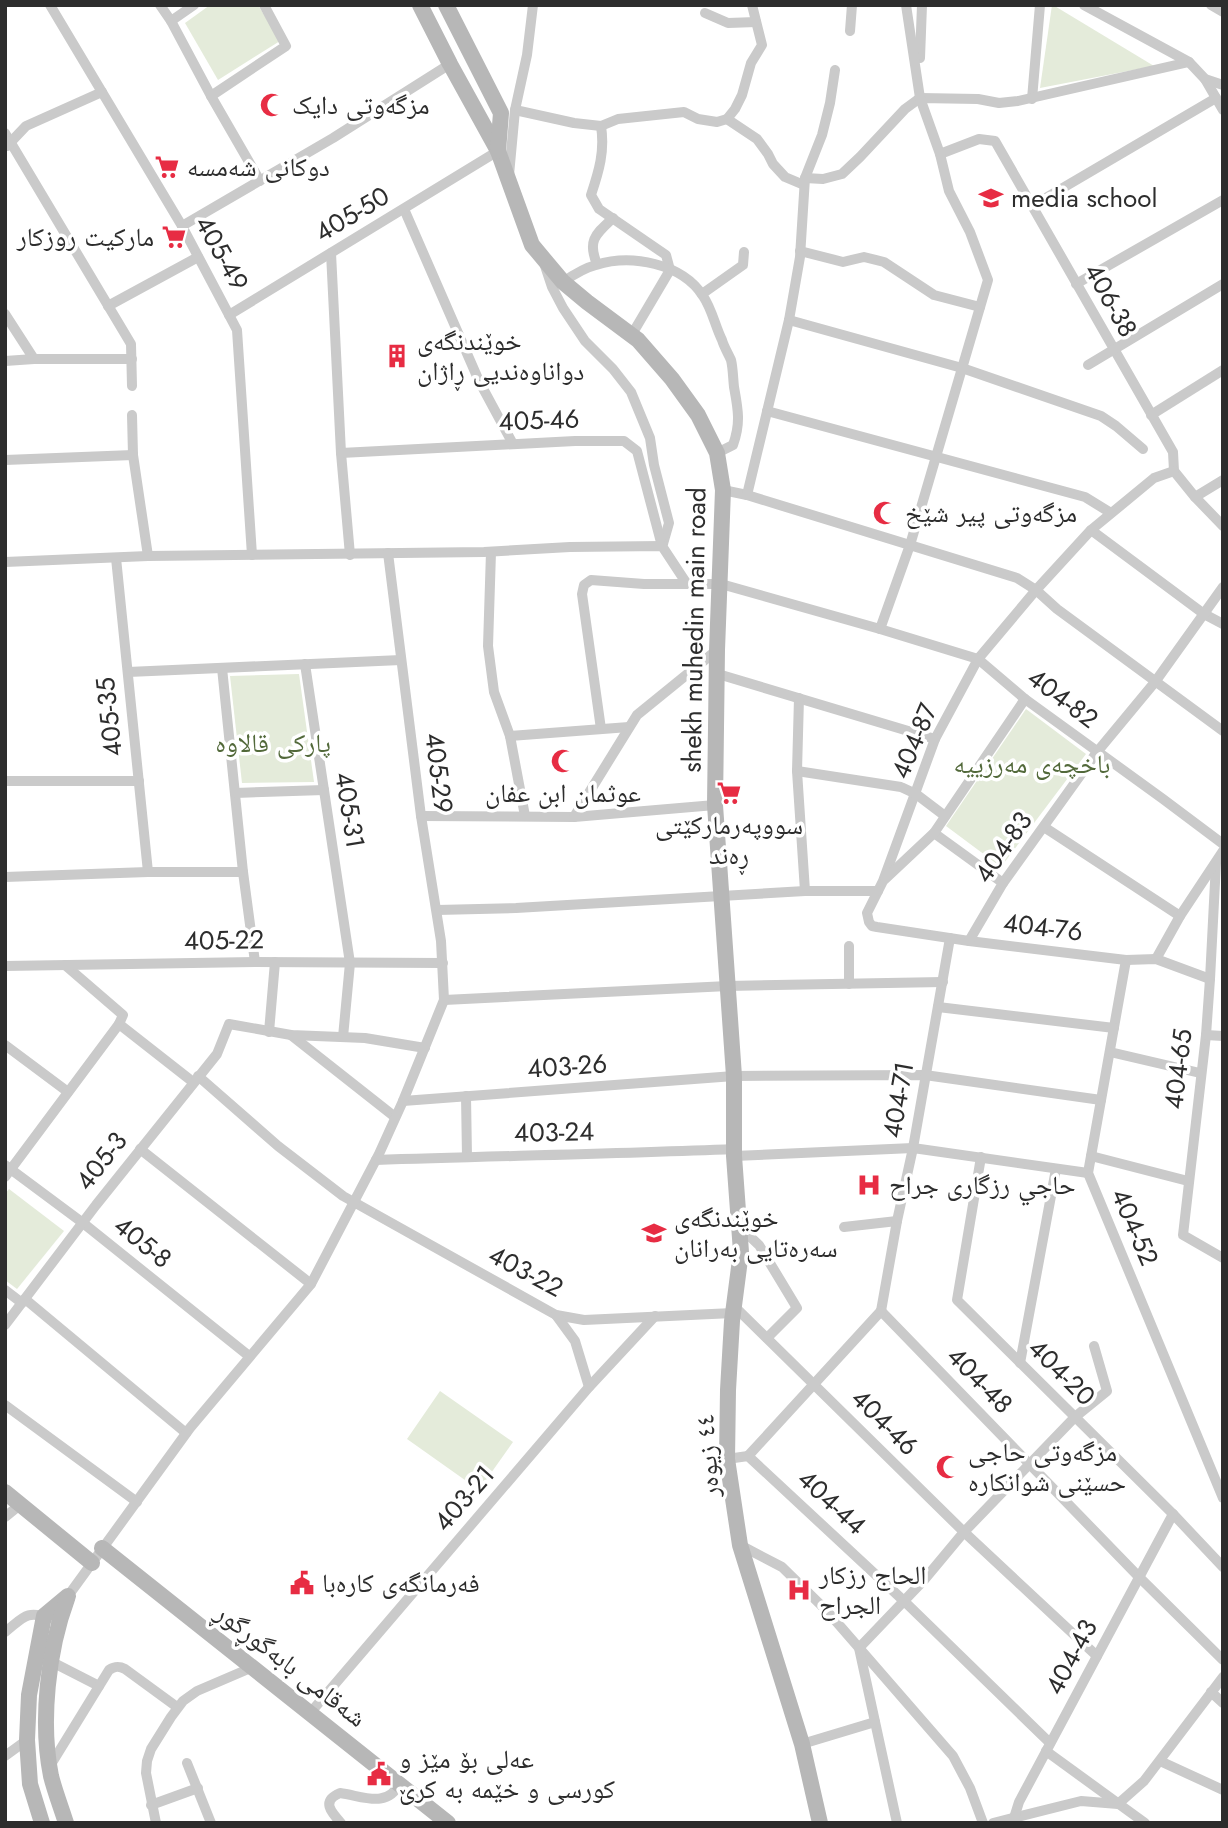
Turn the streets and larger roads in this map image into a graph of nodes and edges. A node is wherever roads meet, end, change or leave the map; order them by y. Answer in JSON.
{"nodes":[{"id":1,"x":50,"y":5,"type":"edge"},
{"id":2,"x":160,"y":5,"type":"edge"},
{"id":3,"x":194,"y":5,"type":"edge"},
{"id":4,"x":264,"y":5,"type":"edge"},
{"id":5,"x":420,"y":5,"type":"edge"},
{"id":6,"x":446,"y":5,"type":"edge"},
{"id":7,"x":533,"y":5,"type":"edge"},
{"id":8,"x":752,"y":5,"type":"edge"},
{"id":9,"x":852,"y":5,"type":"edge"},
{"id":10,"x":906,"y":5,"type":"edge"},
{"id":11,"x":922,"y":5,"type":"edge"},
{"id":12,"x":1040,"y":5,"type":"edge"},
{"id":13,"x":1084,"y":5,"type":"edge"},
{"id":14,"x":1211,"y":5,"type":"edge"},
{"id":15,"x":1223,"y":12,"type":"edge"},
{"id":16,"x":705,"y":13,"type":"dead end"},
{"id":17,"x":171,"y":21,"type":"junction"},
{"id":18,"x":756,"y":22,"type":"junction"},
{"id":19,"x":850,"y":31,"type":"dead end"},
{"id":20,"x":1189,"y":62,"type":"junction"},
{"id":21,"x":450,"y":64,"type":"junction"},
{"id":22,"x":835,"y":70,"type":"dead end"},
{"id":23,"x":1205,"y":79,"type":"junction"},
{"id":24,"x":919,"y":83,"type":"junction"},
{"id":25,"x":1223,"y":85,"type":"edge"},
{"id":26,"x":102,"y":92,"type":"junction"},
{"id":27,"x":211,"y":96,"type":"junction"},
{"id":28,"x":920,"y":98,"type":"junction"},
{"id":29,"x":1031,"y":99,"type":"junction"},
{"id":30,"x":1216,"y":99,"type":"junction"},
{"id":31,"x":515,"y":110,"type":"junction"},
{"id":32,"x":1223,"y":110,"type":"edge"},
{"id":33,"x":727,"y":120,"type":"junction"},
{"id":34,"x":601,"y":126,"type":"junction"},
{"id":35,"x":7,"y":141,"type":"edge"},
{"id":36,"x":498,"y":151,"type":"junction"},
{"id":37,"x":940,"y":154,"type":"junction"},
{"id":38,"x":509,"y":177,"type":"junction"},
{"id":39,"x":260,"y":181,"type":"junction"},
{"id":40,"x":805,"y":182,"type":"junction"},
{"id":41,"x":1223,"y":201,"type":"edge"},
{"id":42,"x":1032,"y":206,"type":"junction"},
{"id":43,"x":404,"y":209,"type":"junction"},
{"id":44,"x":613,"y":218,"type":"junction"},
{"id":45,"x":182,"y":226,"type":"junction"},
{"id":46,"x":800,"y":251,"type":"junction"},
{"id":47,"x":744,"y":252,"type":"dead end"},
{"id":48,"x":331,"y":253,"type":"junction"},
{"id":49,"x":198,"y":257,"type":"junction"},
{"id":50,"x":543,"y":260,"type":"junction"},
{"id":51,"x":597,"y":264,"type":"junction"},
{"id":52,"x":670,"y":270,"type":"junction"},
{"id":53,"x":562,"y":282,"type":"junction"},
{"id":54,"x":1223,"y":284,"type":"edge"},
{"id":55,"x":1076,"y":285,"type":"junction"},
{"id":56,"x":702,"y":294,"type":"junction"},
{"id":57,"x":108,"y":306,"type":"junction"},
{"id":58,"x":980,"y":307,"type":"junction"},
{"id":59,"x":5,"y":314,"type":"edge"},
{"id":60,"x":229,"y":316,"type":"junction"},
{"id":61,"x":789,"y":320,"type":"junction"},
{"id":62,"x":631,"y":336,"type":"junction"},
{"id":63,"x":1114,"y":350,"type":"junction"},
{"id":64,"x":34,"y":359,"type":"junction"},
{"id":65,"x":132,"y":359,"type":"junction"},
{"id":66,"x":5,"y":361,"type":"edge"},
{"id":67,"x":1088,"y":365,"type":"dead end"},
{"id":68,"x":962,"y":368,"type":"junction"},
{"id":69,"x":1223,"y":370,"type":"edge"},
{"id":70,"x":132,"y":386,"type":"dead end"},
{"id":71,"x":767,"y":411,"type":"junction"},
{"id":72,"x":132,"y":415,"type":"dead end"},
{"id":73,"x":1151,"y":415,"type":"junction"},
{"id":74,"x":513,"y":444,"type":"junction"},
{"id":75,"x":1143,"y":449,"type":"dead end"},
{"id":76,"x":341,"y":453,"type":"junction"},
{"id":77,"x":717,"y":453,"type":"junction"},
{"id":78,"x":133,"y":455,"type":"junction"},
{"id":79,"x":936,"y":456,"type":"junction"},
{"id":80,"x":5,"y":460,"type":"edge"},
{"id":81,"x":1174,"y":471,"type":"junction"},
{"id":82,"x":1223,"y":480,"type":"edge"},
{"id":83,"x":723,"y":490,"type":"junction"},
{"id":84,"x":747,"y":495,"type":"junction"},
{"id":85,"x":1195,"y":497,"type":"junction"},
{"id":86,"x":1111,"y":513,"type":"junction"},
{"id":87,"x":1223,"y":526,"type":"edge"},
{"id":88,"x":1091,"y":530,"type":"junction"},
{"id":89,"x":910,"y":545,"type":"junction"},
{"id":90,"x":662,"y":546,"type":"junction"},
{"id":91,"x":491,"y":552,"type":"junction"},
{"id":92,"x":388,"y":553,"type":"junction"},
{"id":93,"x":252,"y":555,"type":"junction"},
{"id":94,"x":350,"y":555,"type":"junction"},
{"id":95,"x":148,"y":556,"type":"junction"},
{"id":96,"x":116,"y":558,"type":"junction"},
{"id":97,"x":5,"y":562,"type":"edge"},
{"id":98,"x":687,"y":584,"type":"junction"},
{"id":99,"x":721,"y":584,"type":"junction"},
{"id":100,"x":1223,"y":587,"type":"edge"},
{"id":101,"x":1035,"y":592,"type":"junction"},
{"id":102,"x":1203,"y":614,"type":"junction"},
{"id":103,"x":1223,"y":624,"type":"edge"},
{"id":104,"x":880,"y":629,"type":"junction"},
{"id":105,"x":718,"y":650,"type":"junction"},
{"id":106,"x":978,"y":659,"type":"junction"},
{"id":107,"x":401,"y":660,"type":"junction"},
{"id":108,"x":305,"y":664,"type":"junction"},
{"id":109,"x":222,"y":667,"type":"junction"},
{"id":110,"x":128,"y":672,"type":"junction"},
{"id":111,"x":718,"y":674,"type":"junction"},
{"id":112,"x":1155,"y":682,"type":"junction"},
{"id":113,"x":799,"y":698,"type":"junction"},
{"id":114,"x":1025,"y":699,"type":"junction"},
{"id":115,"x":629,"y":727,"type":"junction"},
{"id":116,"x":601,"y":729,"type":"junction"},
{"id":117,"x":1223,"y":731,"type":"edge"},
{"id":118,"x":510,"y":736,"type":"junction"},
{"id":119,"x":936,"y":739,"type":"junction"},
{"id":120,"x":1097,"y":752,"type":"junction"},
{"id":121,"x":797,"y":771,"type":"junction"},
{"id":122,"x":5,"y":780,"type":"edge"},
{"id":123,"x":139,"y":780,"type":"junction"},
{"id":124,"x":324,"y":790,"type":"junction"},
{"id":125,"x":235,"y":793,"type":"junction"},
{"id":126,"x":916,"y":794,"type":"junction"},
{"id":127,"x":715,"y":805,"type":"junction"},
{"id":128,"x":421,"y":816,"type":"junction"},
{"id":129,"x":525,"y":816,"type":"junction"},
{"id":130,"x":945,"y":816,"type":"junction"},
{"id":131,"x":574,"y":817,"type":"junction"},
{"id":132,"x":1044,"y":827,"type":"junction"},
{"id":133,"x":934,"y":833,"type":"junction"},
{"id":134,"x":1223,"y":844,"type":"edge"},
{"id":135,"x":1223,"y":851,"type":"edge"},
{"id":136,"x":1216,"y":863,"type":"junction"},
{"id":137,"x":148,"y":872,"type":"junction"},
{"id":138,"x":243,"y":872,"type":"junction"},
{"id":139,"x":5,"y":877,"type":"edge"},
{"id":140,"x":1003,"y":883,"type":"junction"},
{"id":141,"x":880,"y":886,"type":"junction"},
{"id":142,"x":805,"y":891,"type":"junction"},
{"id":143,"x":721,"y":897,"type":"junction"},
{"id":144,"x":437,"y":911,"type":"junction"},
{"id":145,"x":1180,"y":916,"type":"junction"},
{"id":146,"x":869,"y":922,"type":"joint"},
{"id":147,"x":950,"y":938,"type":"junction"},
{"id":148,"x":969,"y":941,"type":"junction"},
{"id":149,"x":849,"y":946,"type":"dead end"},
{"id":150,"x":1156,"y":958,"type":"junction"},
{"id":151,"x":1126,"y":960,"type":"junction"},
{"id":152,"x":255,"y":962,"type":"junction"},
{"id":153,"x":275,"y":962,"type":"junction"},
{"id":154,"x":350,"y":963,"type":"junction"},
{"id":155,"x":443,"y":963,"type":"junction"},
{"id":156,"x":65,"y":965,"type":"junction"},
{"id":157,"x":5,"y":966,"type":"edge"},
{"id":158,"x":1210,"y":979,"type":"junction"},
{"id":159,"x":943,"y":982,"type":"junction"},
{"id":160,"x":849,"y":984,"type":"junction"},
{"id":161,"x":728,"y":986,"type":"junction"},
{"id":162,"x":444,"y":1000,"type":"junction"},
{"id":163,"x":938,"y":1007,"type":"junction"},
{"id":164,"x":119,"y":1024,"type":"junction"},
{"id":165,"x":1114,"y":1028,"type":"junction"},
{"id":166,"x":269,"y":1031,"type":"junction"},
{"id":167,"x":1206,"y":1034,"type":"junction"},
{"id":168,"x":291,"y":1035,"type":"junction"},
{"id":169,"x":1223,"y":1035,"type":"edge"},
{"id":170,"x":343,"y":1037,"type":"junction"},
{"id":171,"x":5,"y":1045,"type":"edge"},
{"id":172,"x":425,"y":1048,"type":"junction"},
{"id":173,"x":1110,"y":1052,"type":"junction"},
{"id":174,"x":1200,"y":1073,"type":"junction"},
{"id":175,"x":925,"y":1075,"type":"junction"},
{"id":176,"x":734,"y":1076,"type":"junction"},
{"id":177,"x":196,"y":1079,"type":"junction"},
{"id":178,"x":68,"y":1092,"type":"junction"},
{"id":179,"x":466,"y":1096,"type":"junction"},
{"id":180,"x":1101,"y":1100,"type":"junction"},
{"id":181,"x":403,"y":1101,"type":"junction"},
{"id":182,"x":396,"y":1117,"type":"junction"},
{"id":183,"x":913,"y":1148,"type":"junction"},
{"id":184,"x":140,"y":1149,"type":"junction"},
{"id":185,"x":734,"y":1152,"type":"junction"},
{"id":186,"x":1091,"y":1156,"type":"junction"},
{"id":187,"x":467,"y":1157,"type":"junction"},
{"id":188,"x":981,"y":1157,"type":"junction"},
{"id":189,"x":376,"y":1160,"type":"junction"},
{"id":190,"x":1056,"y":1169,"type":"junction"},
{"id":191,"x":7,"y":1171,"type":"edge"},
{"id":192,"x":1088,"y":1173,"type":"junction"},
{"id":193,"x":1188,"y":1181,"type":"junction"},
{"id":194,"x":355,"y":1202,"type":"junction"},
{"id":195,"x":897,"y":1221,"type":"junction"},
{"id":196,"x":83,"y":1223,"type":"junction"},
{"id":197,"x":739,"y":1226,"type":"junction"},
{"id":198,"x":844,"y":1227,"type":"dead end"},
{"id":199,"x":1223,"y":1258,"type":"edge"},
{"id":200,"x":310,"y":1284,"type":"junction"},
{"id":201,"x":5,"y":1290,"type":"edge"},
{"id":202,"x":23,"y":1301,"type":"junction"},
{"id":203,"x":733,"y":1309,"type":"junction"},
{"id":204,"x":881,"y":1311,"type":"junction"},
{"id":205,"x":556,"y":1315,"type":"junction"},
{"id":206,"x":655,"y":1316,"type":"junction"},
{"id":207,"x":5,"y":1325,"type":"edge"},
{"id":208,"x":767,"y":1338,"type":"junction"},
{"id":209,"x":1094,"y":1346,"type":"dead end"},
{"id":210,"x":249,"y":1356,"type":"junction"},
{"id":211,"x":1020,"y":1363,"type":"junction"},
{"id":212,"x":814,"y":1385,"type":"junction"},
{"id":213,"x":589,"y":1387,"type":"junction"},
{"id":214,"x":5,"y":1405,"type":"edge"},
{"id":215,"x":1075,"y":1417,"type":"junction"},
{"id":216,"x":186,"y":1433,"type":"junction"},
{"id":217,"x":748,"y":1456,"type":"junction"},
{"id":218,"x":727,"y":1459,"type":"junction"},
{"id":219,"x":1030,"y":1464,"type":"junction"},
{"id":220,"x":5,"y":1492,"type":"edge"},
{"id":221,"x":1223,"y":1498,"type":"edge"},
{"id":222,"x":137,"y":1502,"type":"junction"},
{"id":223,"x":21,"y":1504,"type":"junction"},
{"id":224,"x":1173,"y":1514,"type":"junction"},
{"id":225,"x":5,"y":1517,"type":"edge"},
{"id":226,"x":964,"y":1532,"type":"junction"},
{"id":227,"x":740,"y":1545,"type":"junction"},
{"id":228,"x":102,"y":1548,"type":"junction"},
{"id":229,"x":92,"y":1563,"type":"junction"},
{"id":230,"x":1223,"y":1567,"type":"edge"},
{"id":231,"x":1139,"y":1577,"type":"junction"},
{"id":232,"x":68,"y":1597,"type":"joint"},
{"id":233,"x":904,"y":1601,"type":"junction"},
{"id":234,"x":52,"y":1619,"type":"junction"},
{"id":235,"x":5,"y":1632,"type":"edge"},
{"id":236,"x":859,"y":1648,"type":"junction"},
{"id":237,"x":1097,"y":1656,"type":"junction"},
{"id":238,"x":1223,"y":1660,"type":"edge"},
{"id":239,"x":52,"y":1662,"type":"junction"},
{"id":240,"x":253,"y":1667,"type":"junction"},
{"id":241,"x":1223,"y":1677,"type":"edge"},
{"id":242,"x":99,"y":1686,"type":"junction"},
{"id":243,"x":1211,"y":1692,"type":"junction"},
{"id":244,"x":1223,"y":1703,"type":"edge"},
{"id":245,"x":177,"y":1707,"type":"junction"},
{"id":246,"x":311,"y":1712,"type":"junction"},
{"id":247,"x":875,"y":1722,"type":"junction"},
{"id":248,"x":27,"y":1740,"type":"junction"},
{"id":249,"x":802,"y":1744,"type":"junction"},
{"id":250,"x":1048,"y":1747,"type":"junction"},
{"id":251,"x":7,"y":1752,"type":"edge"},
{"id":252,"x":1160,"y":1761,"type":"junction"},
{"id":253,"x":187,"y":1763,"type":"dead end"},
{"id":254,"x":50,"y":1766,"type":"junction"},
{"id":255,"x":400,"y":1783,"type":"junction"},
{"id":256,"x":198,"y":1788,"type":"junction"},
{"id":257,"x":1223,"y":1790,"type":"edge"},
{"id":258,"x":1118,"y":1804,"type":"junction"},
{"id":259,"x":151,"y":1805,"type":"junction"},
{"id":260,"x":1014,"y":1820,"type":"edge"},
{"id":261,"x":42,"y":1823,"type":"edge"},
{"id":262,"x":66,"y":1823,"type":"edge"},
{"id":263,"x":156,"y":1823,"type":"edge"},
{"id":264,"x":211,"y":1823,"type":"edge"},
{"id":265,"x":341,"y":1823,"type":"edge"},
{"id":266,"x":448,"y":1823,"type":"edge"},
{"id":267,"x":820,"y":1823,"type":"edge"},
{"id":268,"x":897,"y":1823,"type":"edge"},
{"id":269,"x":983,"y":1823,"type":"edge"},
{"id":270,"x":993,"y":1823,"type":"edge"},
{"id":271,"x":1145,"y":1823,"type":"edge"}],
"edges":[{"from":1,"to":26,"type":"street","name":"405-49"},
{"from":2,"to":17,"type":"street"},
{"from":3,"to":17,"type":"street"},
{"from":4,"to":27,"type":"street"},
{"from":5,"to":21,"type":"street","name":"shekh muhedin main road"},
{"from":6,"to":36,"type":"street"},
{"from":7,"to":31,"type":"street"},
{"from":8,"to":18,"type":"street"},
{"from":9,"to":19,"type":"street"},
{"from":10,"to":24,"type":"street"},
{"from":11,"to":24,"type":"street"},
{"from":12,"to":29,"type":"street"},
{"from":13,"to":20,"type":"street"},
{"from":14,"to":15,"type":"street"},
{"from":16,"to":18,"type":"street"},
{"from":17,"to":27,"type":"street"},
{"from":18,"to":33,"type":"street"},
{"from":20,"to":23,"type":"street"},
{"from":20,"to":29,"type":"street"},
{"from":21,"to":36,"type":"street","name":"shekh muhedin main road"},
{"from":21,"to":39,"type":"street"},
{"from":22,"to":40,"type":"street"},
{"from":23,"to":25,"type":"street"},
{"from":23,"to":30,"type":"street"},
{"from":24,"to":28,"type":"street"},
{"from":26,"to":35,"type":"street"},
{"from":26,"to":45,"type":"street","name":"405-49"},
{"from":27,"to":39,"type":"street"},
{"from":28,"to":29,"type":"street"},
{"from":28,"to":37,"type":"street"},
{"from":28,"to":40,"type":"street"},
{"from":30,"to":32,"type":"street"},
{"from":30,"to":42,"type":"street"},
{"from":31,"to":34,"type":"street"},
{"from":31,"to":38,"type":"street"},
{"from":33,"to":34,"type":"street"},
{"from":33,"to":40,"type":"street"},
{"from":34,"to":44,"type":"street"},
{"from":35,"to":57,"type":"street"},
{"from":36,"to":38,"type":"street","name":"shekh muhedin main road"},
{"from":36,"to":43,"type":"street","name":"405-50"},
{"from":37,"to":42,"type":"street","name":"406-38"},
{"from":37,"to":58,"type":"street"},
{"from":38,"to":50,"type":"street","name":"shekh muhedin main road"},
{"from":39,"to":45,"type":"street"},
{"from":40,"to":46,"type":"street"},
{"from":41,"to":55,"type":"street"},
{"from":42,"to":55,"type":"street","name":"406-38"},
{"from":43,"to":48,"type":"street","name":"405-50"},
{"from":43,"to":74,"type":"street"},
{"from":44,"to":51,"type":"street"},
{"from":44,"to":52,"type":"street"},
{"from":45,"to":49,"type":"street","name":"405-49"},
{"from":46,"to":58,"type":"street"},
{"from":46,"to":61,"type":"street"},
{"from":47,"to":56,"type":"street"},
{"from":48,"to":60,"type":"street","name":"405-50"},
{"from":48,"to":76,"type":"street"},
{"from":49,"to":57,"type":"street"},
{"from":49,"to":60,"type":"street","name":"405-49"},
{"from":50,"to":53,"type":"street","name":"shekh muhedin main road"},
{"from":50,"to":90,"type":"street"},
{"from":51,"to":52,"type":"street"},
{"from":51,"to":53,"type":"street"},
{"from":52,"to":56,"type":"street"},
{"from":52,"to":62,"type":"street"},
{"from":53,"to":62,"type":"street","name":"shekh muhedin main road"},
{"from":54,"to":63,"type":"street"},
{"from":55,"to":63,"type":"street","name":"406-38"},
{"from":56,"to":77,"type":"street"},
{"from":57,"to":65,"type":"street"},
{"from":58,"to":68,"type":"street"},
{"from":59,"to":64,"type":"street"},
{"from":60,"to":93,"type":"street","name":"405-49"},
{"from":61,"to":68,"type":"street"},
{"from":61,"to":71,"type":"street"},
{"from":62,"to":77,"type":"street","name":"shekh muhedin main road"},
{"from":63,"to":67,"type":"street"},
{"from":63,"to":73,"type":"street","name":"406-38"},
{"from":64,"to":65,"type":"street"},
{"from":64,"to":66,"type":"street"},
{"from":65,"to":70,"type":"street"},
{"from":68,"to":75,"type":"street"},
{"from":68,"to":79,"type":"street"},
{"from":69,"to":73,"type":"street"},
{"from":71,"to":79,"type":"street"},
{"from":71,"to":84,"type":"street"},
{"from":72,"to":78,"type":"street"},
{"from":73,"to":81,"type":"street","name":"406-38"},
{"from":74,"to":76,"type":"street","name":"405-46"},
{"from":74,"to":90,"type":"street","name":"405-46"},
{"from":76,"to":94,"type":"street"},
{"from":77,"to":83,"type":"street","name":"shekh muhedin main road"},
{"from":78,"to":80,"type":"street"},
{"from":78,"to":95,"type":"street"},
{"from":79,"to":86,"type":"street"},
{"from":79,"to":89,"type":"street"},
{"from":81,"to":85,"type":"street","name":"406-38"},
{"from":81,"to":86,"type":"street","name":"404-87"},
{"from":82,"to":85,"type":"street"},
{"from":83,"to":84,"type":"street"},
{"from":83,"to":99,"type":"street","name":"shekh muhedin main road"},
{"from":84,"to":89,"type":"street"},
{"from":85,"to":87,"type":"street","name":"406-38"},
{"from":86,"to":88,"type":"street","name":"404-87"},
{"from":88,"to":101,"type":"street","name":"404-87"},
{"from":88,"to":102,"type":"street"},
{"from":89,"to":101,"type":"street"},
{"from":89,"to":104,"type":"street"},
{"from":90,"to":91,"type":"street"},
{"from":90,"to":98,"type":"street","name":"405-46"},
{"from":91,"to":92,"type":"street"},
{"from":91,"to":118,"type":"street"},
{"from":92,"to":94,"type":"street"},
{"from":92,"to":107,"type":"street","name":"405-29"},
{"from":93,"to":94,"type":"street"},
{"from":93,"to":95,"type":"street"},
{"from":95,"to":96,"type":"street"},
{"from":96,"to":97,"type":"street"},
{"from":96,"to":110,"type":"street","name":"405-35"},
{"from":98,"to":99,"type":"street"},
{"from":98,"to":116,"type":"street"},
{"from":99,"to":104,"type":"street"},
{"from":99,"to":105,"type":"street","name":"shekh muhedin main road"},
{"from":100,"to":102,"type":"street","name":"404-83"},
{"from":101,"to":106,"type":"street","name":"404-87"},
{"from":101,"to":112,"type":"street"},
{"from":102,"to":103,"type":"street"},
{"from":102,"to":112,"type":"street","name":"404-83"},
{"from":104,"to":106,"type":"street"},
{"from":105,"to":111,"type":"street","name":"shekh muhedin main road"},
{"from":105,"to":115,"type":"street"},
{"from":106,"to":114,"type":"street","name":"404-82"},
{"from":106,"to":119,"type":"street","name":"404-87"},
{"from":107,"to":108,"type":"street"},
{"from":107,"to":128,"type":"street","name":"405-29"},
{"from":108,"to":109,"type":"street"},
{"from":108,"to":124,"type":"street","name":"405-31"},
{"from":109,"to":110,"type":"street"},
{"from":109,"to":125,"type":"street"},
{"from":110,"to":123,"type":"street","name":"405-35"},
{"from":111,"to":113,"type":"street"},
{"from":111,"to":127,"type":"street","name":"shekh muhedin main road"},
{"from":112,"to":117,"type":"street"},
{"from":112,"to":120,"type":"street","name":"404-83"},
{"from":113,"to":119,"type":"street"},
{"from":113,"to":121,"type":"street"},
{"from":114,"to":120,"type":"street","name":"404-82"},
{"from":114,"to":130,"type":"street"},
{"from":115,"to":116,"type":"street"},
{"from":115,"to":131,"type":"street"},
{"from":116,"to":118,"type":"street"},
{"from":118,"to":129,"type":"street"},
{"from":119,"to":126,"type":"street","name":"404-87"},
{"from":120,"to":132,"type":"street","name":"404-83"},
{"from":120,"to":134,"type":"street","name":"404-82"},
{"from":121,"to":126,"type":"street"},
{"from":121,"to":142,"type":"street"},
{"from":122,"to":123,"type":"street"},
{"from":123,"to":137,"type":"street","name":"405-35"},
{"from":124,"to":125,"type":"street"},
{"from":124,"to":154,"type":"street","name":"405-31"},
{"from":125,"to":138,"type":"street"},
{"from":126,"to":130,"type":"street"},
{"from":126,"to":141,"type":"street","name":"404-87"},
{"from":127,"to":131,"type":"street"},
{"from":127,"to":143,"type":"street","name":"shekh muhedin main road"},
{"from":128,"to":129,"type":"street"},
{"from":128,"to":144,"type":"street","name":"405-29"},
{"from":129,"to":131,"type":"street"},
{"from":130,"to":133,"type":"street"},
{"from":132,"to":140,"type":"street","name":"404-83"},
{"from":132,"to":145,"type":"street"},
{"from":133,"to":140,"type":"street"},
{"from":133,"to":141,"type":"street"},
{"from":135,"to":136,"type":"street"},
{"from":136,"to":145,"type":"street"},
{"from":136,"to":158,"type":"street","name":"404-65"},
{"from":137,"to":138,"type":"street"},
{"from":137,"to":139,"type":"street"},
{"from":138,"to":152,"type":"street"},
{"from":140,"to":148,"type":"street","name":"404-83"},
{"from":141,"to":142,"type":"street"},
{"from":141,"to":146,"type":"street","name":"404-87"},
{"from":142,"to":143,"type":"street"},
{"from":143,"to":144,"type":"street"},
{"from":143,"to":161,"type":"street","name":"shekh muhedin main road"},
{"from":144,"to":155,"type":"street","name":"405-29"},
{"from":145,"to":150,"type":"street"},
{"from":146,"to":147,"type":"street","name":"404-76"},
{"from":147,"to":148,"type":"street","name":"404-76"},
{"from":147,"to":159,"type":"street","name":"404-71"},
{"from":148,"to":151,"type":"street","name":"404-76"},
{"from":149,"to":160,"type":"street"},
{"from":150,"to":151,"type":"street","name":"404-76"},
{"from":150,"to":158,"type":"street","name":"404-76"},
{"from":151,"to":165,"type":"street","name":"404-52"},
{"from":152,"to":153,"type":"street","name":"405-22"},
{"from":152,"to":156,"type":"street","name":"405-22"},
{"from":153,"to":154,"type":"street","name":"405-22"},
{"from":153,"to":166,"type":"street"},
{"from":154,"to":155,"type":"street","name":"405-22"},
{"from":154,"to":170,"type":"street","name":"405-31"},
{"from":155,"to":162,"type":"street","name":"405-29"},
{"from":156,"to":157,"type":"street","name":"405-22"},
{"from":156,"to":164,"type":"street"},
{"from":158,"to":167,"type":"street","name":"404-65"},
{"from":159,"to":160,"type":"street"},
{"from":159,"to":163,"type":"street","name":"404-71"},
{"from":160,"to":161,"type":"street"},
{"from":161,"to":162,"type":"street"},
{"from":161,"to":176,"type":"street","name":"٤٤ زیوەر"},
{"from":162,"to":172,"type":"street"},
{"from":163,"to":165,"type":"street"},
{"from":163,"to":175,"type":"street","name":"404-71"},
{"from":164,"to":177,"type":"street","name":"403-22"},
{"from":164,"to":178,"type":"street"},
{"from":165,"to":173,"type":"street","name":"404-52"},
{"from":166,"to":168,"type":"street"},
{"from":166,"to":177,"type":"street","name":"405-3"},
{"from":167,"to":169,"type":"street"},
{"from":167,"to":174,"type":"street","name":"404-65"},
{"from":168,"to":170,"type":"street"},
{"from":168,"to":182,"type":"street"},
{"from":170,"to":172,"type":"street"},
{"from":171,"to":178,"type":"street"},
{"from":172,"to":181,"type":"street"},
{"from":173,"to":174,"type":"street"},
{"from":173,"to":180,"type":"street","name":"404-52"},
{"from":174,"to":193,"type":"street","name":"404-65"},
{"from":175,"to":176,"type":"street","name":"403-26"},
{"from":175,"to":180,"type":"street","name":"403-26"},
{"from":175,"to":183,"type":"street","name":"404-71"},
{"from":176,"to":179,"type":"street","name":"403-26"},
{"from":176,"to":185,"type":"street","name":"٤٤ زیوەر"},
{"from":177,"to":184,"type":"street","name":"405-3"},
{"from":177,"to":194,"type":"street","name":"403-22"},
{"from":178,"to":191,"type":"street"},
{"from":179,"to":181,"type":"street","name":"403-26"},
{"from":179,"to":187,"type":"street"},
{"from":180,"to":186,"type":"street","name":"404-52"},
{"from":181,"to":182,"type":"street"},
{"from":182,"to":189,"type":"street"},
{"from":183,"to":185,"type":"street","name":"403-24"},
{"from":183,"to":188,"type":"street","name":"403-24"},
{"from":183,"to":195,"type":"street","name":"404-71"},
{"from":184,"to":196,"type":"street","name":"405-3"},
{"from":184,"to":200,"type":"street"},
{"from":185,"to":187,"type":"street","name":"403-24"},
{"from":185,"to":197,"type":"street","name":"٤٤ زیوەر"},
{"from":186,"to":192,"type":"street","name":"404-52"},
{"from":186,"to":193,"type":"street"},
{"from":187,"to":189,"type":"street","name":"403-24"},
{"from":188,"to":190,"type":"street","name":"403-24"},
{"from":188,"to":211,"type":"street","name":"404-20"},
{"from":189,"to":194,"type":"street"},
{"from":190,"to":192,"type":"street","name":"403-24"},
{"from":190,"to":211,"type":"street"},
{"from":191,"to":196,"type":"street","name":"405-8"},
{"from":192,"to":221,"type":"street","name":"404-52"},
{"from":193,"to":199,"type":"street","name":"404-65"},
{"from":194,"to":200,"type":"street"},
{"from":194,"to":205,"type":"street","name":"403-22"},
{"from":195,"to":198,"type":"street"},
{"from":195,"to":204,"type":"street","name":"404-71"},
{"from":196,"to":202,"type":"street","name":"405-3"},
{"from":196,"to":210,"type":"street","name":"405-8"},
{"from":197,"to":203,"type":"street","name":"٤٤ زیوەر"},
{"from":197,"to":208,"type":"street"},
{"from":200,"to":210,"type":"street"},
{"from":201,"to":202,"type":"street"},
{"from":202,"to":207,"type":"street","name":"405-3"},
{"from":202,"to":216,"type":"street"},
{"from":203,"to":206,"type":"street","name":"403-22"},
{"from":203,"to":208,"type":"street","name":"404-46"},
{"from":203,"to":218,"type":"street","name":"٤٤ زیوەر"},
{"from":204,"to":212,"type":"street"},
{"from":204,"to":219,"type":"street","name":"404-48"},
{"from":205,"to":206,"type":"street","name":"403-22"},
{"from":205,"to":213,"type":"street"},
{"from":206,"to":213,"type":"street","name":"403-21"},
{"from":208,"to":212,"type":"street","name":"404-46"},
{"from":209,"to":215,"type":"street"},
{"from":210,"to":216,"type":"street"},
{"from":211,"to":215,"type":"street","name":"404-20"},
{"from":212,"to":217,"type":"street"},
{"from":212,"to":226,"type":"street","name":"404-46"},
{"from":213,"to":246,"type":"street","name":"403-21"},
{"from":214,"to":222,"type":"street"},
{"from":215,"to":219,"type":"street"},
{"from":215,"to":224,"type":"street","name":"404-20"},
{"from":216,"to":222,"type":"street"},
{"from":217,"to":218,"type":"street"},
{"from":217,"to":233,"type":"street","name":"404-44"},
{"from":218,"to":227,"type":"street","name":"٤٤ زیوەر"},
{"from":219,"to":226,"type":"street"},
{"from":219,"to":231,"type":"street","name":"404-48"},
{"from":220,"to":223,"type":"street"},
{"from":222,"to":228,"type":"street"},
{"from":223,"to":225,"type":"street"},
{"from":223,"to":229,"type":"street"},
{"from":224,"to":230,"type":"street","name":"404-20"},
{"from":224,"to":231,"type":"street","name":"404-43"},
{"from":226,"to":233,"type":"street"},
{"from":226,"to":237,"type":"street","name":"404-46"},
{"from":227,"to":236,"type":"street"},
{"from":227,"to":249,"type":"street","name":"٤٤ زیوەر"},
{"from":228,"to":229,"type":"street"},
{"from":228,"to":240,"type":"street","name":"شەقامی بابەگوڕگوڕ"},
{"from":229,"to":232,"type":"street"},
{"from":231,"to":237,"type":"street","name":"404-43"},
{"from":231,"to":238,"type":"street","name":"404-48"},
{"from":232,"to":234,"type":"street"},
{"from":233,"to":236,"type":"street"},
{"from":233,"to":250,"type":"street","name":"404-44"},
{"from":234,"to":235,"type":"street"},
{"from":234,"to":239,"type":"street"},
{"from":234,"to":248,"type":"street"},
{"from":236,"to":247,"type":"street"},
{"from":236,"to":269,"type":"street"},
{"from":237,"to":250,"type":"street","name":"404-43"},
{"from":239,"to":242,"type":"street"},
{"from":239,"to":254,"type":"street"},
{"from":240,"to":245,"type":"street"},
{"from":240,"to":246,"type":"street","name":"شەقامی بابەگوڕگوڕ"},
{"from":241,"to":243,"type":"street"},
{"from":242,"to":245,"type":"street"},
{"from":242,"to":254,"type":"street"},
{"from":243,"to":244,"type":"street"},
{"from":243,"to":252,"type":"street"},
{"from":245,"to":259,"type":"street"},
{"from":246,"to":255,"type":"street","name":"شەقامی بابەگوڕگوڕ"},
{"from":247,"to":249,"type":"street"},
{"from":247,"to":268,"type":"street"},
{"from":248,"to":251,"type":"street"},
{"from":248,"to":261,"type":"street"},
{"from":249,"to":267,"type":"street","name":"٤٤ زیوەر"},
{"from":250,"to":258,"type":"street","name":"404-44"},
{"from":250,"to":260,"type":"street","name":"404-43"},
{"from":252,"to":257,"type":"street"},
{"from":252,"to":258,"type":"street"},
{"from":253,"to":256,"type":"street"},
{"from":254,"to":262,"type":"street"},
{"from":255,"to":265,"type":"street"},
{"from":255,"to":266,"type":"street","name":"شەقامی بابەگوڕگوڕ"},
{"from":256,"to":259,"type":"street"},
{"from":256,"to":264,"type":"street"},
{"from":258,"to":260,"type":"street"},
{"from":258,"to":271,"type":"street","name":"404-44"},
{"from":259,"to":263,"type":"street"},
{"from":260,"to":270,"type":"street"}]}
